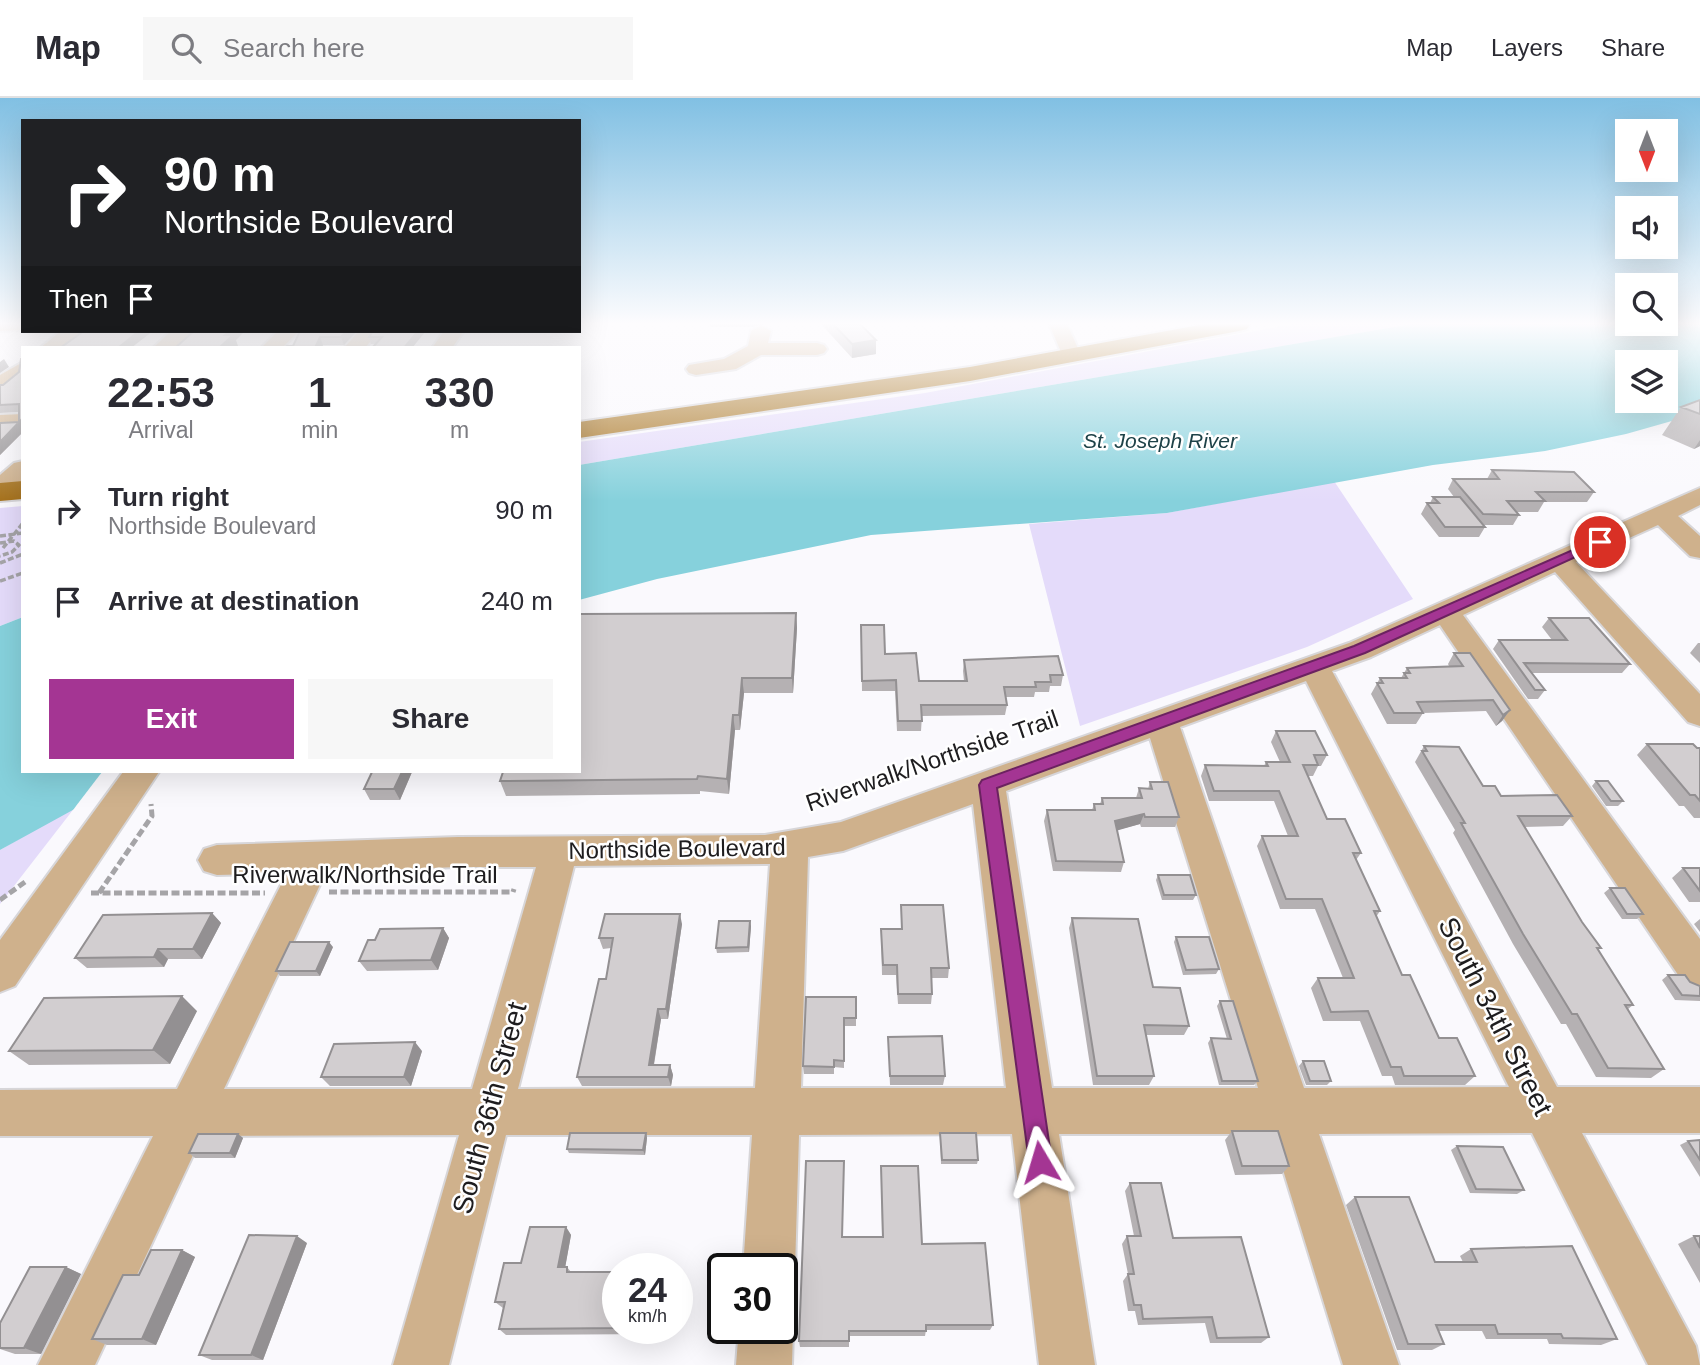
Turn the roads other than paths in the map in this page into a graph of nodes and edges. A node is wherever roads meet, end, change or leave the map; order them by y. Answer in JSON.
{"nodes":[{"id":1,"x":917,"y":383,"type":"edge"},
{"id":2,"x":21,"y":421,"type":"edge"},
{"id":3,"x":0,"y":422,"type":"edge"},
{"id":4,"x":581,"y":430,"type":"edge"},
{"id":5,"x":21,"y":470,"type":"edge"},
{"id":6,"x":0,"y":490,"type":"edge"},
{"id":7,"x":21,"y":490,"type":"edge"},
{"id":8,"x":1700,"y":496,"type":"edge"},
{"id":9,"x":1661,"y":514,"type":"junction"},
{"id":10,"x":1700,"y":550,"type":"edge"},
{"id":11,"x":1559,"y":560,"type":"junction"},
{"id":12,"x":1445,"y":611,"type":"junction"},
{"id":13,"x":1314,"y":667,"type":"junction"},
{"id":14,"x":1700,"y":714,"type":"edge"},
{"id":15,"x":1162,"y":722,"type":"junction"},
{"id":16,"x":988,"y":785,"type":"junction"},
{"id":17,"x":146,"y":788,"type":"edge"},
{"id":18,"x":790,"y":847,"type":"junction"},
{"id":19,"x":542,"y":851,"type":"junction"},
{"id":20,"x":217,"y":860,"type":"dead end"},
{"id":21,"x":305,"y":875,"type":"junction"},
{"id":22,"x":30,"y":900,"type":"junction"},
{"id":23,"x":0,"y":934,"type":"edge"},
{"id":24,"x":1700,"y":972,"type":"edge"},
{"id":25,"x":0,"y":973,"type":"edge"},
{"id":26,"x":1545,"y":1110,"type":"junction"},
{"id":27,"x":1700,"y":1110,"type":"edge"},
{"id":28,"x":1288,"y":1111,"type":"junction"},
{"id":29,"x":487,"y":1112,"type":"junction"},
{"id":30,"x":777,"y":1112,"type":"junction"},
{"id":31,"x":1034,"y":1112,"type":"junction"},
{"id":32,"x":0,"y":1113,"type":"edge"},
{"id":33,"x":189,"y":1113,"type":"junction"},
{"id":34,"x":770,"y":1253,"type":"edge"},
{"id":35,"x":765,"y":1344,"type":"edge"},
{"id":36,"x":66,"y":1365,"type":"edge"},
{"id":37,"x":421,"y":1365,"type":"edge"},
{"id":38,"x":764,"y":1365,"type":"edge"},
{"id":39,"x":1067,"y":1365,"type":"edge"},
{"id":40,"x":1371,"y":1365,"type":"edge"},
{"id":41,"x":1677,"y":1365,"type":"edge"}],
"edges":[{"from":1,"to":4,"type":"main road"},
{"from":2,"to":3,"type":"street"},
{"from":5,"to":6,"type":"street"},
{"from":6,"to":7,"type":"main road"},
{"from":8,"to":9,"type":"street","name":"Northside Boulevard"},
{"from":9,"to":10,"type":"street"},
{"from":9,"to":11,"type":"street","name":"Northside Boulevard"},
{"from":11,"to":12,"type":"street","name":"Northside Boulevard"},
{"from":11,"to":14,"type":"street"},
{"from":12,"to":13,"type":"street","name":"Northside Boulevard"},
{"from":12,"to":24,"type":"street"},
{"from":13,"to":15,"type":"street","name":"Northside Boulevard"},
{"from":13,"to":26,"type":"street","name":"South 34th Street"},
{"from":15,"to":16,"type":"street","name":"Northside Boulevard"},
{"from":15,"to":28,"type":"street"},
{"from":16,"to":18,"type":"street","name":"Northside Boulevard"},
{"from":16,"to":31,"type":"street"},
{"from":17,"to":22,"type":"street"},
{"from":18,"to":19,"type":"street","name":"Northside Boulevard"},
{"from":18,"to":30,"type":"street"},
{"from":19,"to":21,"type":"street","name":"Northside Boulevard"},
{"from":19,"to":29,"type":"street","name":"South 36th Street"},
{"from":20,"to":21,"type":"street","name":"Northside Boulevard"},
{"from":21,"to":33,"type":"street"},
{"from":22,"to":23,"type":"street"},
{"from":22,"to":25,"type":"street"},
{"from":26,"to":27,"type":"street"},
{"from":26,"to":28,"type":"street"},
{"from":26,"to":41,"type":"street","name":"South 34th Street"},
{"from":28,"to":31,"type":"street"},
{"from":28,"to":40,"type":"street"},
{"from":29,"to":30,"type":"street"},
{"from":29,"to":33,"type":"street"},
{"from":29,"to":37,"type":"street","name":"South 36th Street"},
{"from":30,"to":31,"type":"street"},
{"from":30,"to":34,"type":"street"},
{"from":31,"to":39,"type":"street"},
{"from":32,"to":33,"type":"street"},
{"from":33,"to":36,"type":"street"},
{"from":35,"to":38,"type":"street"}]}
